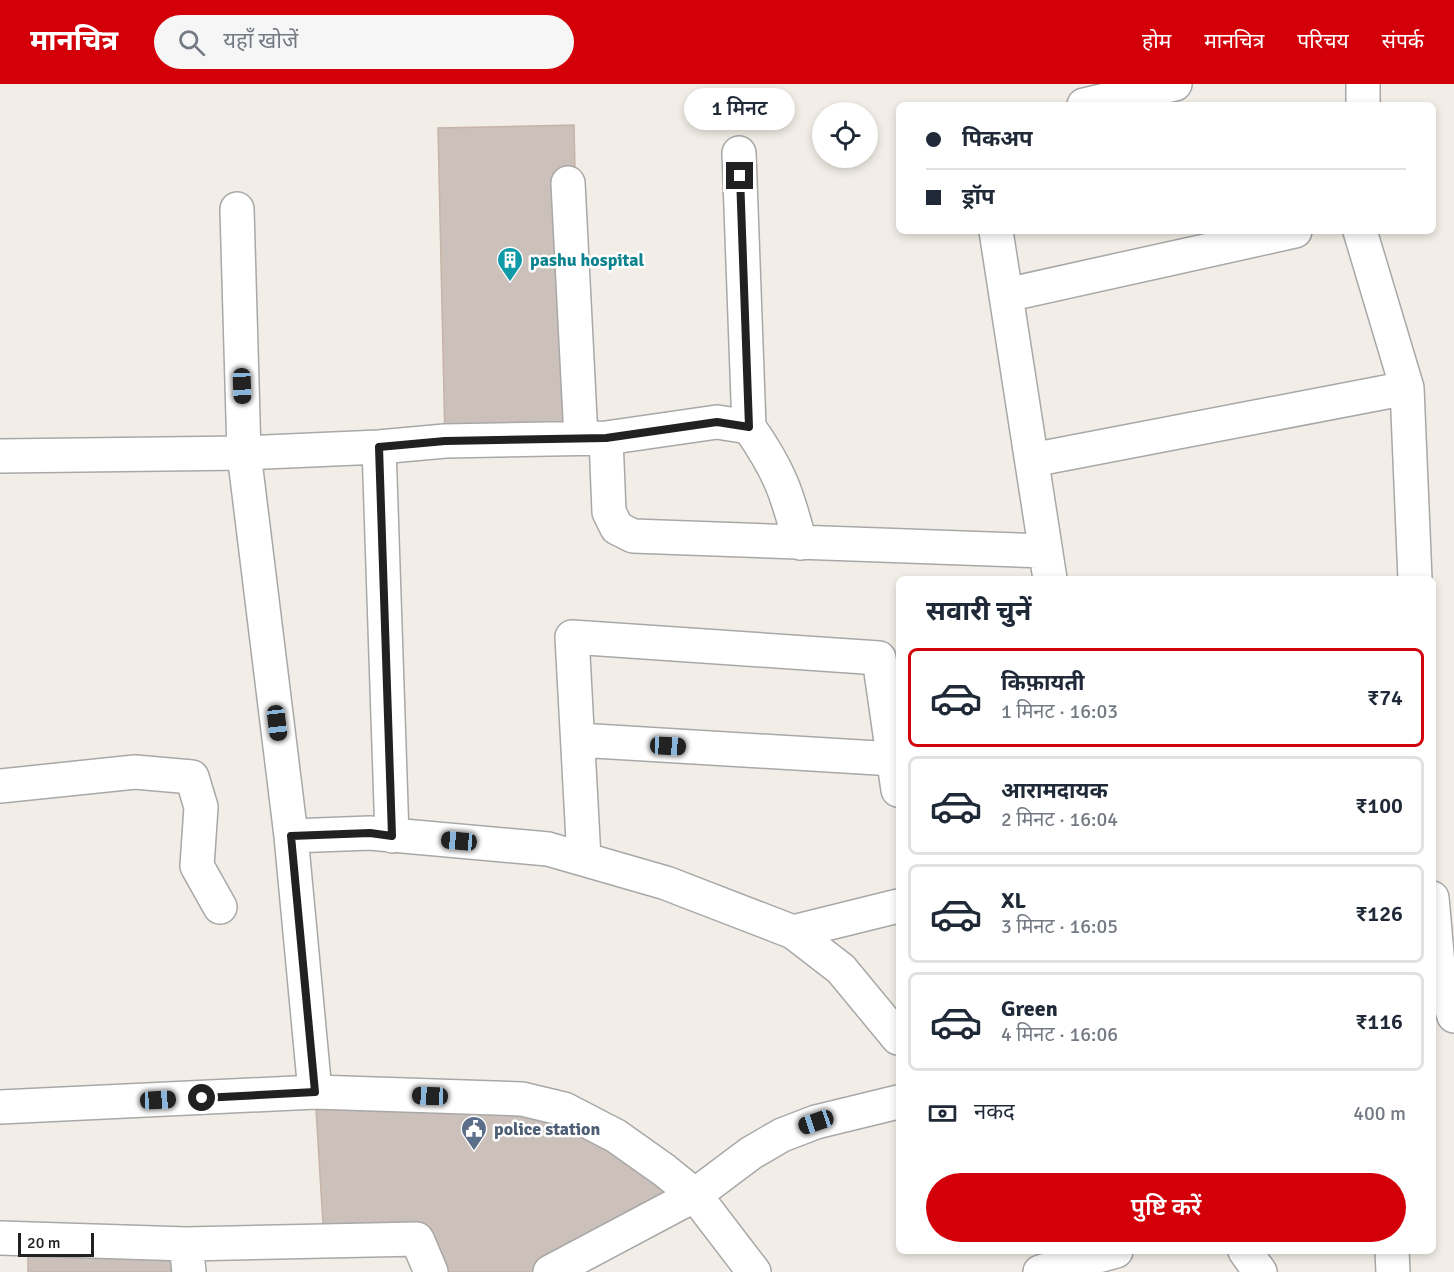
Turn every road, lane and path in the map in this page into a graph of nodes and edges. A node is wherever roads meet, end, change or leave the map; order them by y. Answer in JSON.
{"nodes":[{"id":1,"x":1175,"y":84,"type":"edge"},
{"id":2,"x":1363,"y":84,"type":"edge"},
{"id":3,"x":1097,"y":102,"type":"edge"},
{"id":4,"x":1363,"y":102,"type":"edge"},
{"id":5,"x":739,"y":153,"type":"dead end"},
{"id":6,"x":568,"y":183,"type":"dead end"},
{"id":7,"x":237,"y":208,"type":"dead end"},
{"id":8,"x":996,"y":234,"type":"edge"},
{"id":9,"x":1281,"y":234,"type":"edge"},
{"id":10,"x":1361,"y":234,"type":"edge"},
{"id":11,"x":1006,"y":294,"type":"junction"},
{"id":12,"x":1407,"y":388,"type":"junction"},
{"id":13,"x":749,"y":427,"type":"junction"},
{"id":14,"x":594,"y":438,"type":"junction"},
{"id":15,"x":379,"y":447,"type":"junction"},
{"id":16,"x":244,"y":453,"type":"junction"},
{"id":17,"x":0,"y":456,"type":"edge"},
{"id":18,"x":1032,"y":460,"type":"junction"},
{"id":19,"x":800,"y":543,"type":"junction"},
{"id":20,"x":1048,"y":565,"type":"edge"},
{"id":21,"x":1415,"y":576,"type":"edge"},
{"id":22,"x":578,"y":740,"type":"junction"},
{"id":23,"x":896,"y":774,"type":"edge"},
{"id":24,"x":0,"y":786,"type":"edge"},
{"id":25,"x":291,"y":836,"type":"junction"},
{"id":26,"x":392,"y":836,"type":"junction"},
{"id":27,"x":584,"y":859,"type":"junction"},
{"id":28,"x":896,"y":906,"type":"edge"},
{"id":29,"x":220,"y":907,"type":"dead end"},
{"id":30,"x":793,"y":932,"type":"junction"},
{"id":31,"x":1436,"y":968,"type":"edge"},
{"id":32,"x":1454,"y":1016,"type":"edge"},
{"id":33,"x":896,"y":1036,"type":"edge"},
{"id":34,"x":315,"y":1092,"type":"junction"},
{"id":35,"x":896,"y":1102,"type":"edge"},
{"id":36,"x":0,"y":1107,"type":"edge"},
{"id":37,"x":695,"y":1195,"type":"junction"},
{"id":38,"x":0,"y":1238,"type":"edge"},
{"id":39,"x":1105,"y":1254,"type":"edge"},
{"id":40,"x":1247,"y":1254,"type":"edge"},
{"id":41,"x":1392,"y":1254,"type":"edge"},
{"id":42,"x":188,"y":1258,"type":"edge"},
{"id":43,"x":431,"y":1272,"type":"edge"},
{"id":44,"x":550,"y":1272,"type":"edge"},
{"id":45,"x":754,"y":1272,"type":"edge"},
{"id":46,"x":1040,"y":1272,"type":"edge"},
{"id":47,"x":1260,"y":1272,"type":"edge"},
{"id":48,"x":1393,"y":1272,"type":"edge"}],
"edges":[{"from":1,"to":3,"type":"street"},
{"from":2,"to":4,"type":"street"},
{"from":5,"to":13,"type":"street"},
{"from":6,"to":14,"type":"street"},
{"from":7,"to":16,"type":"street"},
{"from":8,"to":11,"type":"street"},
{"from":9,"to":11,"type":"street"},
{"from":10,"to":12,"type":"street"},
{"from":11,"to":18,"type":"street"},
{"from":12,"to":18,"type":"street"},
{"from":12,"to":21,"type":"street"},
{"from":13,"to":14,"type":"street"},
{"from":13,"to":19,"type":"street"},
{"from":14,"to":15,"type":"street"},
{"from":14,"to":19,"type":"street"},
{"from":15,"to":16,"type":"street"},
{"from":15,"to":26,"type":"street"},
{"from":16,"to":17,"type":"street"},
{"from":16,"to":25,"type":"street"},
{"from":18,"to":20,"type":"street"},
{"from":19,"to":20,"type":"street"},
{"from":22,"to":23,"type":"street"},
{"from":22,"to":23,"type":"street"},
{"from":22,"to":27,"type":"street"},
{"from":24,"to":29,"type":"street"},
{"from":25,"to":26,"type":"street"},
{"from":25,"to":34,"type":"street"},
{"from":26,"to":27,"type":"street"},
{"from":27,"to":30,"type":"street"},
{"from":28,"to":30,"type":"street"},
{"from":30,"to":33,"type":"street"},
{"from":31,"to":32,"type":"street"},
{"from":34,"to":36,"type":"street"},
{"from":34,"to":37,"type":"street"},
{"from":35,"to":37,"type":"street"},
{"from":37,"to":44,"type":"street"},
{"from":37,"to":45,"type":"street"},
{"from":38,"to":42,"type":"street"},
{"from":39,"to":46,"type":"street"},
{"from":40,"to":47,"type":"street"},
{"from":41,"to":48,"type":"street"},
{"from":42,"to":43,"type":"street"}]}
